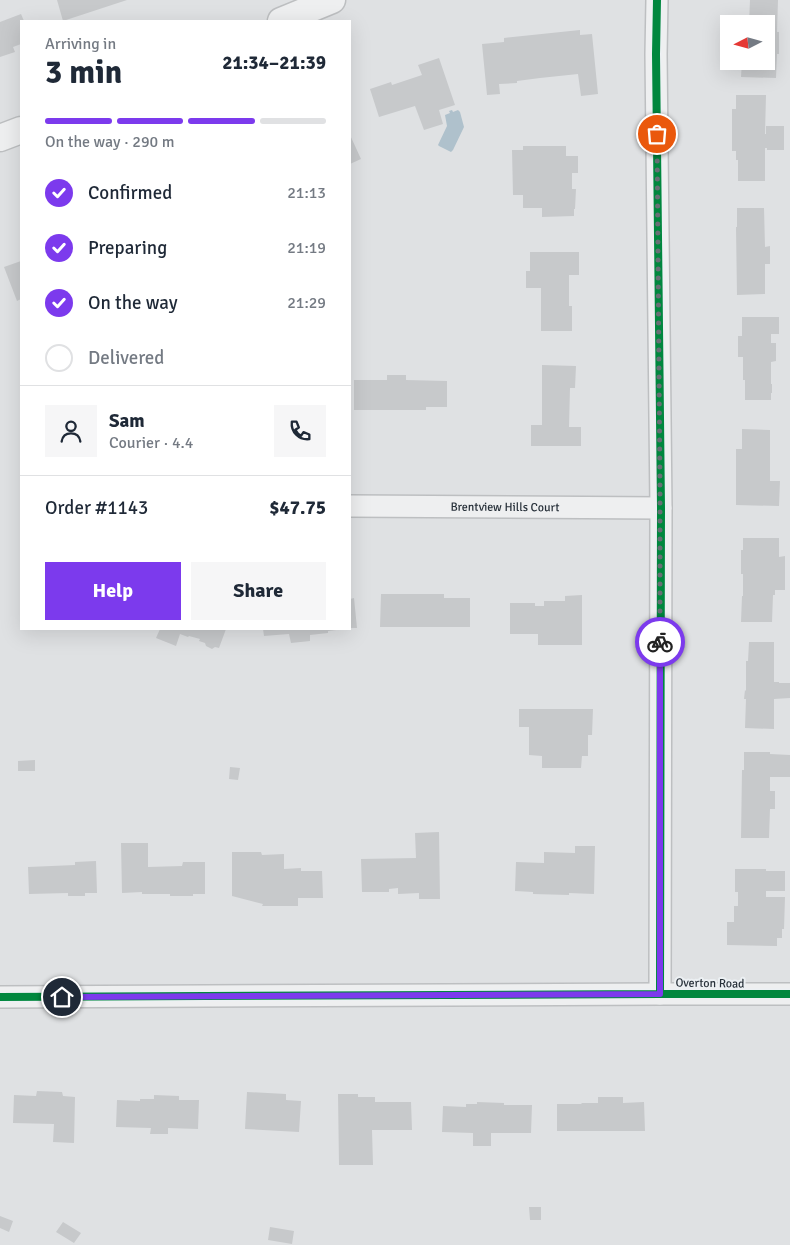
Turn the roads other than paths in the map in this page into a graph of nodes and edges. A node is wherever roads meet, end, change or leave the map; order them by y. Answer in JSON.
{"nodes":[{"id":1,"x":332,"y":0,"type":"edge"},
{"id":2,"x":657,"y":0,"type":"edge"},
{"id":3,"x":282,"y":20,"type":"edge"},
{"id":4,"x":20,"y":130,"type":"edge"},
{"id":5,"x":0,"y":138,"type":"edge"},
{"id":6,"x":351,"y":506,"type":"edge"},
{"id":7,"x":660,"y":508,"type":"junction"},
{"id":8,"x":660,"y":994,"type":"junction"},
{"id":9,"x":790,"y":994,"type":"edge"},
{"id":10,"x":0,"y":997,"type":"edge"}],
"edges":[{"from":1,"to":3,"type":"street"},
{"from":2,"to":7,"type":"street"},
{"from":4,"to":5,"type":"street"},
{"from":6,"to":7,"type":"street","name":"Brentview Hills Court"},
{"from":7,"to":8,"type":"street"},
{"from":8,"to":9,"type":"street","name":"Overton Road"},
{"from":8,"to":10,"type":"street","name":"Overton Road"}]}
